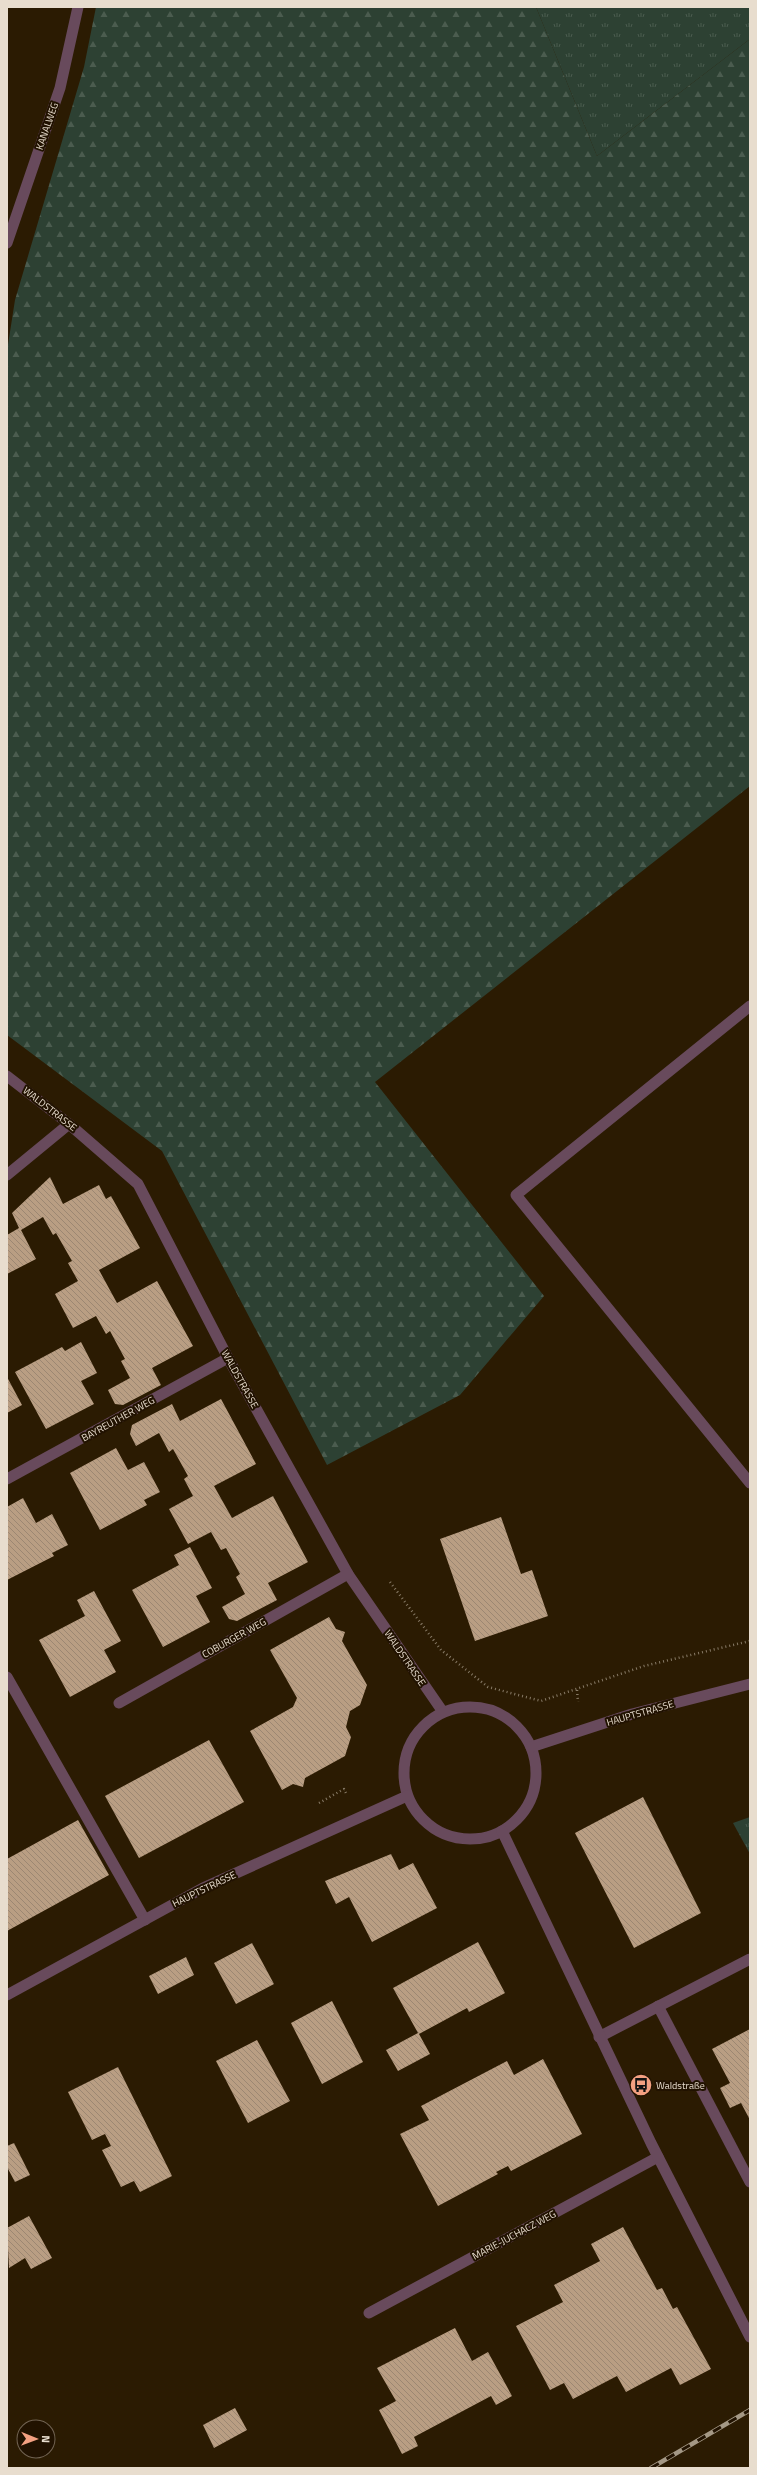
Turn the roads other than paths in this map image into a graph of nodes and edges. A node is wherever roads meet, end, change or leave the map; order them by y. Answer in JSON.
{"nodes":[{"id":1,"x":78,"y":7,"type":"edge"},
{"id":2,"x":7,"y":243,"type":"edge"},
{"id":3,"x":750,"y":1006,"type":"edge"},
{"id":4,"x":7,"y":1076,"type":"edge"},
{"id":5,"x":69,"y":1124,"type":"junction"},
{"id":6,"x":7,"y":1175,"type":"edge"},
{"id":7,"x":228,"y":1358,"type":"junction"},
{"id":8,"x":7,"y":1479,"type":"edge"},
{"id":9,"x":750,"y":1483,"type":"edge"},
{"id":10,"x":348,"y":1574,"type":"junction"},
{"id":11,"x":7,"y":1677,"type":"edge"},
{"id":12,"x":750,"y":1684,"type":"edge"},
{"id":13,"x":119,"y":1703,"type":"dead end"},
{"id":14,"x":443,"y":1712,"type":"junction"},
{"id":15,"x":531,"y":1747,"type":"junction"},
{"id":16,"x":408,"y":1796,"type":"junction"},
{"id":17,"x":502,"y":1831,"type":"junction"},
{"id":18,"x":145,"y":1920,"type":"junction"},
{"id":19,"x":750,"y":1959,"type":"edge"},
{"id":20,"x":7,"y":1995,"type":"edge"},
{"id":21,"x":658,"y":2006,"type":"junction"},
{"id":22,"x":599,"y":2037,"type":"junction"},
{"id":23,"x":658,"y":2157,"type":"junction"},
{"id":24,"x":750,"y":2182,"type":"edge"},
{"id":25,"x":369,"y":2313,"type":"dead end"},
{"id":26,"x":746,"y":2320,"type":"edge"},
{"id":27,"x":750,"y":2337,"type":"edge"}],
"edges":[{"from":1,"to":2,"type":"street","name":"KANALWEG"},
{"from":3,"to":9,"type":"street"},
{"from":4,"to":5,"type":"street","name":"WALDSTRASSE"},
{"from":5,"to":6,"type":"street"},
{"from":5,"to":7,"type":"street","name":"WALDSTRASSE"},
{"from":7,"to":8,"type":"street","name":"BAYREUTHER WEG"},
{"from":7,"to":10,"type":"street","name":"WALDSTRASSE"},
{"from":10,"to":13,"type":"street","name":"COBURGER WEG"},
{"from":10,"to":14,"type":"street","name":"WALDSTRASSE"},
{"from":11,"to":18,"type":"street"},
{"from":12,"to":15,"type":"street","name":"HAUPTSTRASSE"},
{"from":14,"to":15,"type":"street"},
{"from":14,"to":16,"type":"street"},
{"from":15,"to":17,"type":"street"},
{"from":16,"to":17,"type":"street"},
{"from":16,"to":18,"type":"street","name":"HAUPTSTRASSE"},
{"from":17,"to":22,"type":"street"},
{"from":18,"to":20,"type":"street","name":"HAUPTSTRASSE"},
{"from":19,"to":21,"type":"street"},
{"from":21,"to":22,"type":"street"},
{"from":21,"to":24,"type":"street"},
{"from":22,"to":23,"type":"street"},
{"from":23,"to":25,"type":"street","name":"MARIE-JUCHACZ WEG"},
{"from":23,"to":26,"type":"street"},
{"from":26,"to":27,"type":"street"}]}
